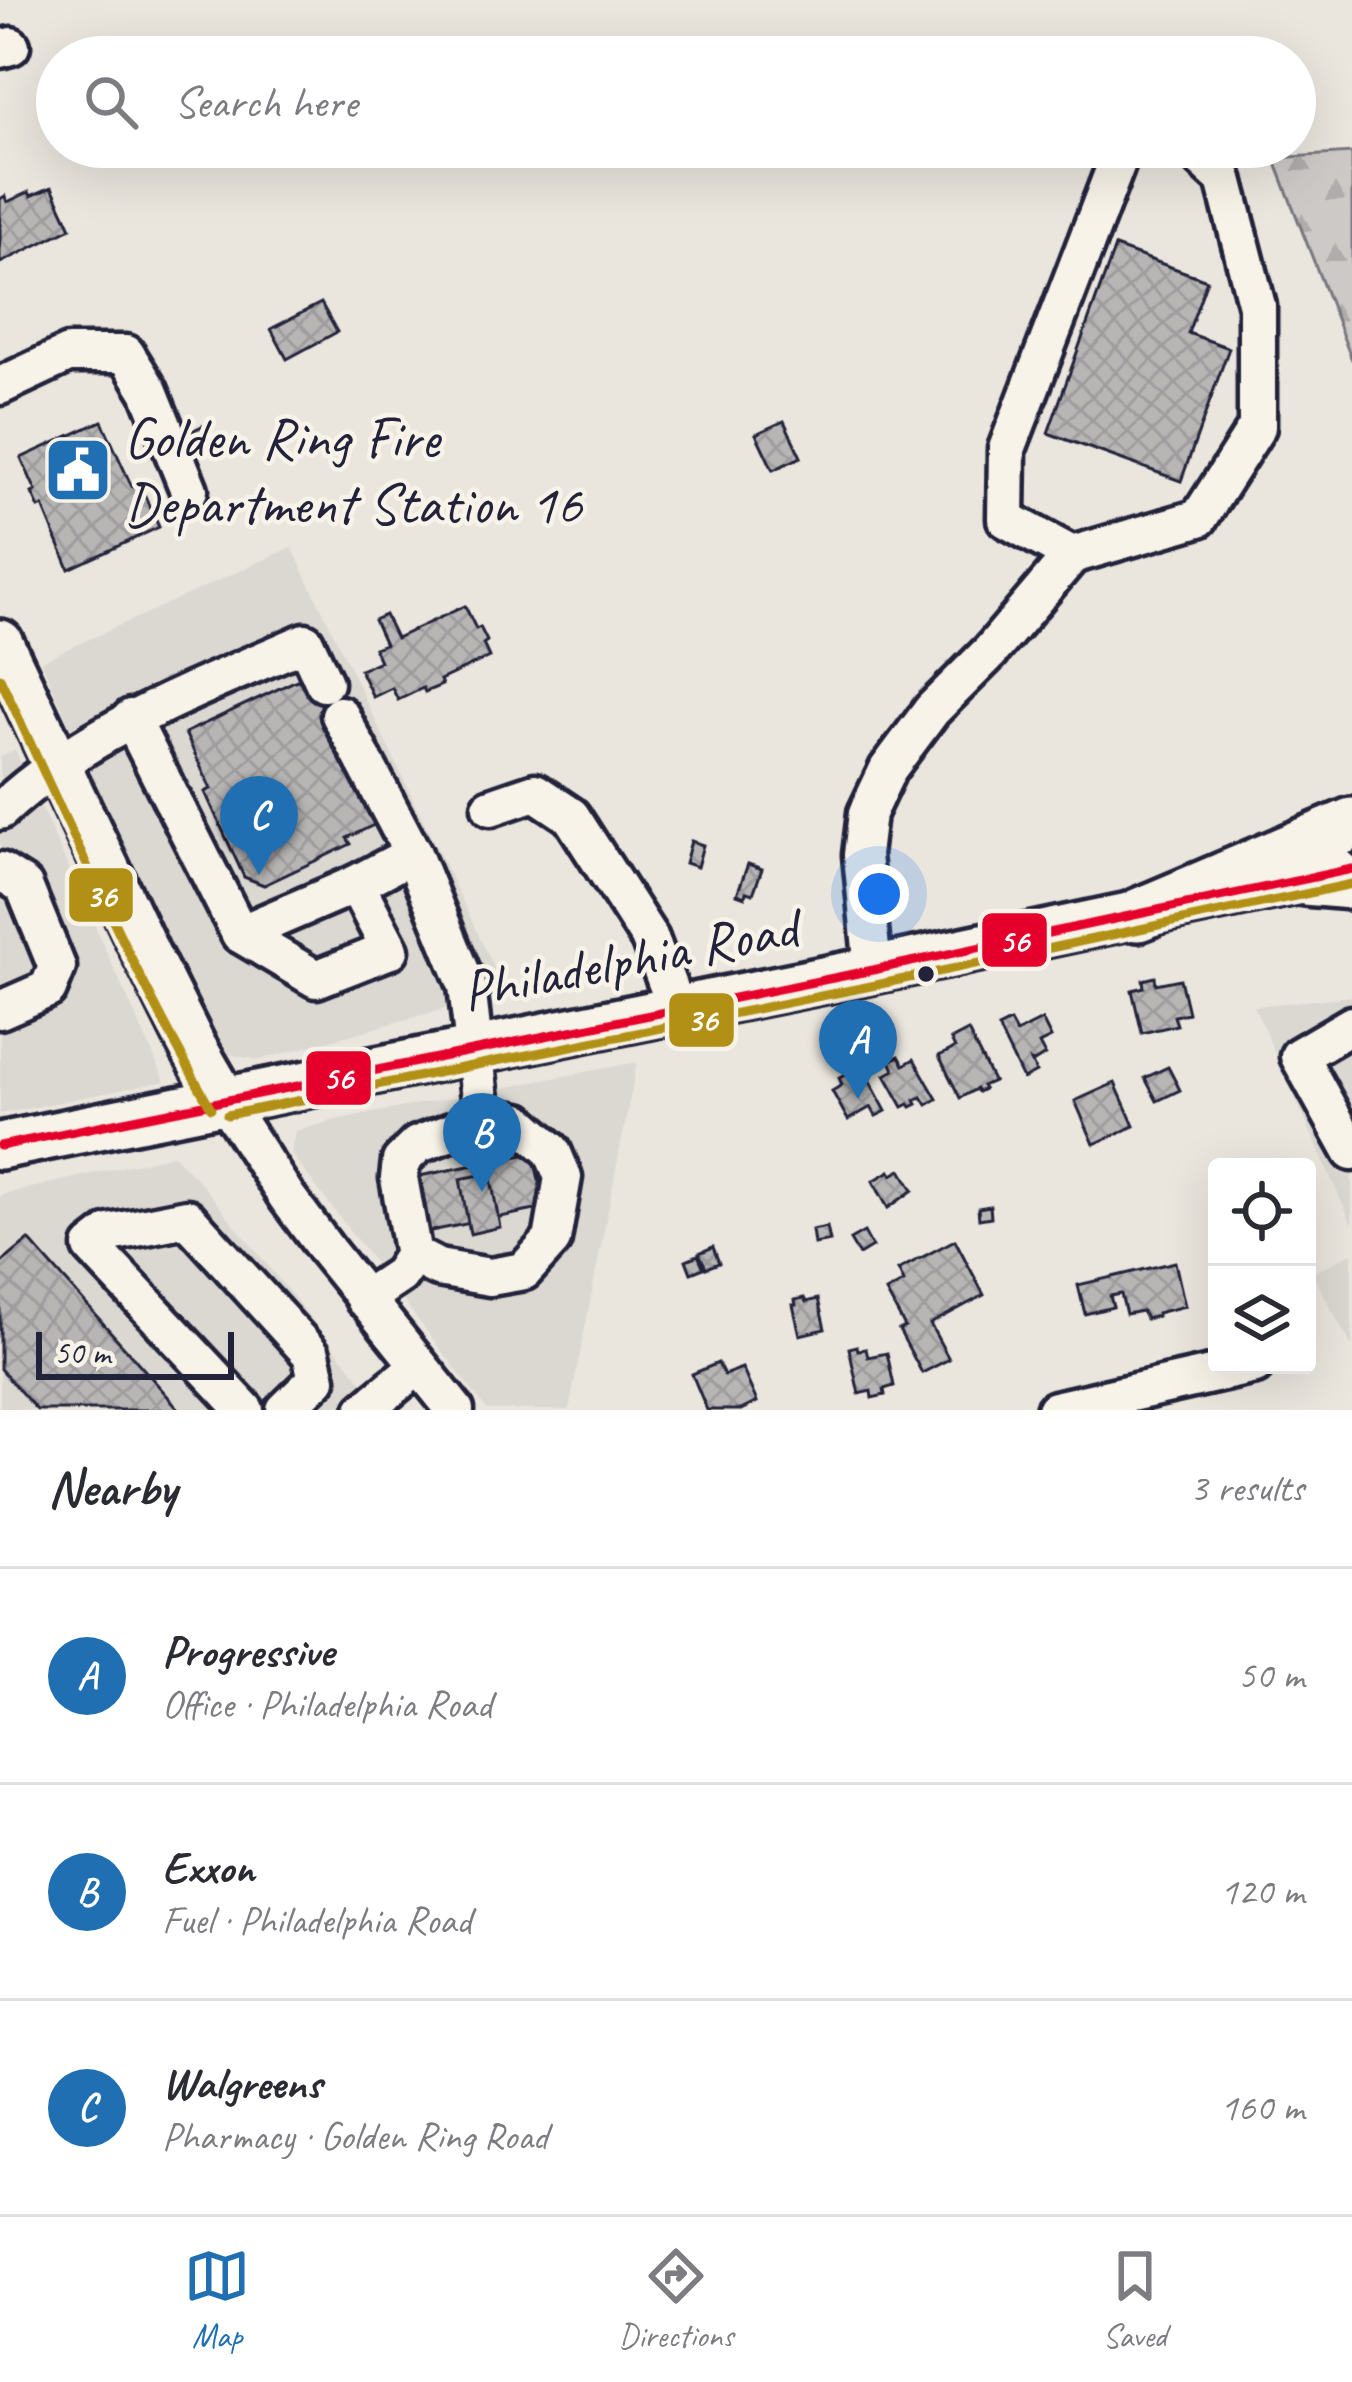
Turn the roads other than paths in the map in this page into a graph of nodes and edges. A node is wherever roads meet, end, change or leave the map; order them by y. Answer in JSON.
{"nodes":[{"id":1,"x":1115,"y":168,"type":"edge"},
{"id":2,"x":1212,"y":168,"type":"edge"},
{"id":3,"x":0,"y":386,"type":"edge"},
{"id":4,"x":189,"y":490,"type":"dead end"},
{"id":5,"x":1072,"y":555,"type":"junction"},
{"id":6,"x":0,"y":643,"type":"edge"},
{"id":7,"x":131,"y":718,"type":"junction"},
{"id":8,"x":57,"y":764,"type":"junction"},
{"id":9,"x":491,"y":807,"type":"dead end"},
{"id":10,"x":0,"y":811,"type":"edge"},
{"id":11,"x":1352,"y":824,"type":"edge"},
{"id":12,"x":412,"y":854,"type":"junction"},
{"id":13,"x":0,"y":871,"type":"edge"},
{"id":14,"x":1336,"y":877,"type":"edge"},
{"id":15,"x":356,"y":884,"type":"junction"},
{"id":16,"x":1138,"y":915,"type":"junction"},
{"id":17,"x":240,"y":934,"type":"junction"},
{"id":18,"x":874,"y":970,"type":"junction"},
{"id":19,"x":0,"y":1010,"type":"edge"},
{"id":20,"x":677,"y":1010,"type":"junction"},
{"id":21,"x":1352,"y":1025,"type":"edge"},
{"id":22,"x":472,"y":1051,"type":"junction"},
{"id":23,"x":224,"y":1100,"type":"junction"},
{"id":24,"x":482,"y":1116,"type":"junction"},
{"id":25,"x":0,"y":1147,"type":"edge"},
{"id":26,"x":1352,"y":1152,"type":"edge"},
{"id":27,"x":412,"y":1255,"type":"junction"},
{"id":28,"x":364,"y":1299,"type":"junction"},
{"id":29,"x":1216,"y":1374,"type":"edge"},
{"id":30,"x":434,"y":1395,"type":"edge"},
{"id":31,"x":245,"y":1410,"type":"edge"},
{"id":32,"x":285,"y":1410,"type":"edge"},
{"id":33,"x":365,"y":1410,"type":"edge"},
{"id":34,"x":1055,"y":1410,"type":"edge"}],
"edges":[{"from":1,"to":5,"type":"street"},
{"from":2,"to":5,"type":"street"},
{"from":3,"to":4,"type":"street"},
{"from":5,"to":18,"type":"street"},
{"from":6,"to":8,"type":"main road"},
{"from":7,"to":8,"type":"street"},
{"from":7,"to":12,"type":"street"},
{"from":7,"to":17,"type":"street"},
{"from":8,"to":10,"type":"street"},
{"from":8,"to":23,"type":"main road"},
{"from":9,"to":20,"type":"street"},
{"from":11,"to":16,"type":"highway"},
{"from":12,"to":15,"type":"street"},
{"from":12,"to":22,"type":"street"},
{"from":13,"to":19,"type":"street"},
{"from":14,"to":16,"type":"main road","name":"Philadelphia Road"},
{"from":15,"to":17,"type":"street"},
{"from":15,"to":17,"type":"street"},
{"from":16,"to":18,"type":"main road","name":"Philadelphia Road"},
{"from":18,"to":20,"type":"main road","name":"Philadelphia Road"},
{"from":20,"to":22,"type":"main road","name":"Philadelphia Road"},
{"from":21,"to":26,"type":"street"},
{"from":22,"to":23,"type":"main road","name":"Philadelphia Road"},
{"from":22,"to":24,"type":"street"},
{"from":23,"to":25,"type":"main road","name":"Philadelphia Road"},
{"from":23,"to":28,"type":"street"},
{"from":24,"to":27,"type":"street"},
{"from":24,"to":27,"type":"street"},
{"from":27,"to":28,"type":"street"},
{"from":28,"to":30,"type":"street"},
{"from":29,"to":34,"type":"street"},
{"from":30,"to":33,"type":"street"},
{"from":31,"to":32,"type":"street"}]}
